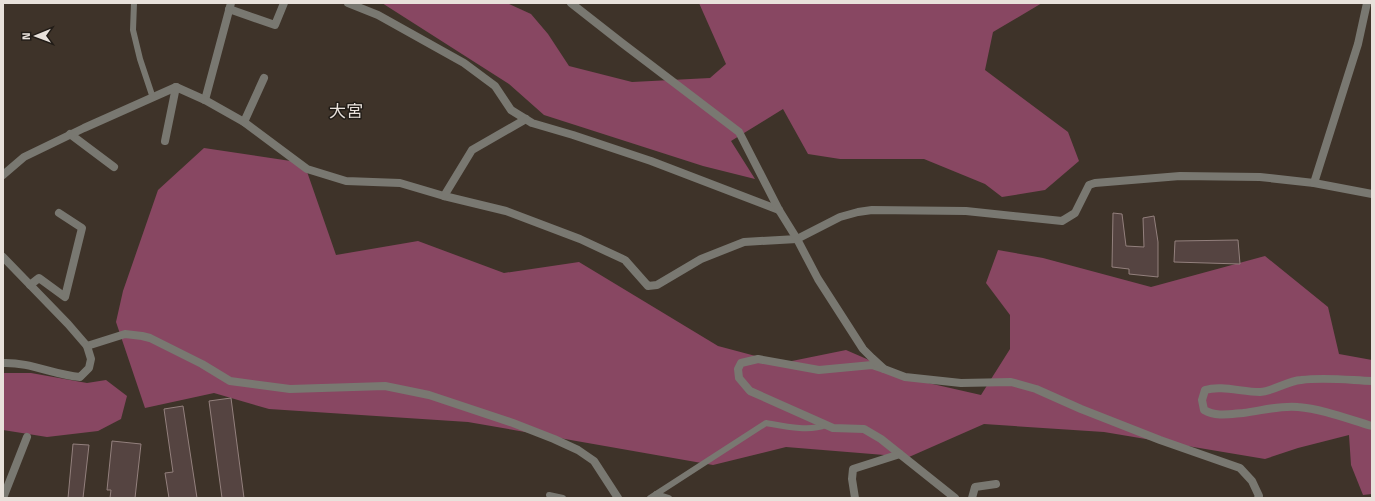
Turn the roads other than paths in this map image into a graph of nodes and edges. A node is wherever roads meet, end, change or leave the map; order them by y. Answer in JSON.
{"nodes":[{"id":1,"x":134,"y":3,"type":"edge"},
{"id":2,"x":284,"y":3,"type":"edge"},
{"id":3,"x":348,"y":3,"type":"edge"},
{"id":4,"x":571,"y":3,"type":"edge"},
{"id":5,"x":1367,"y":3,"type":"edge"},
{"id":6,"x":230,"y":6,"type":"edge"},
{"id":7,"x":264,"y":78,"type":"dead end"},
{"id":8,"x":176,"y":87,"type":"junction"},
{"id":9,"x":153,"y":98,"type":"junction"},
{"id":10,"x":205,"y":100,"type":"junction"},
{"id":11,"x":526,"y":119,"type":"junction"},
{"id":12,"x":244,"y":122,"type":"junction"},
{"id":13,"x":70,"y":134,"type":"junction"},
{"id":14,"x":165,"y":141,"type":"dead end"},
{"id":15,"x":114,"y":167,"type":"dead end"},
{"id":16,"x":3,"y":175,"type":"edge"},
{"id":17,"x":1314,"y":183,"type":"junction"},
{"id":18,"x":1372,"y":194,"type":"edge"},
{"id":19,"x":444,"y":196,"type":"junction"},
{"id":20,"x":778,"y":210,"type":"junction"},
{"id":21,"x":59,"y":213,"type":"dead end"},
{"id":22,"x":797,"y":239,"type":"junction"},
{"id":23,"x":3,"y":257,"type":"edge"},
{"id":24,"x":30,"y":285,"type":"junction"},
{"id":25,"x":87,"y":346,"type":"junction"},
{"id":26,"x":3,"y":363,"type":"edge"},
{"id":27,"x":884,"y":369,"type":"junction"},
{"id":28,"x":1372,"y":381,"type":"edge"},
{"id":29,"x":826,"y":425,"type":"junction"},
{"id":30,"x":1372,"y":426,"type":"edge"},
{"id":31,"x":27,"y":437,"type":"dead end"},
{"id":32,"x":900,"y":454,"type":"junction"},
{"id":33,"x":996,"y":484,"type":"dead end"},
{"id":34,"x":549,"y":495,"type":"dead end"},
{"id":35,"x":653,"y":496,"type":"edge"},
{"id":36,"x":3,"y":498,"type":"edge"},
{"id":37,"x":563,"y":498,"type":"edge"},
{"id":38,"x":618,"y":498,"type":"edge"},
{"id":39,"x":669,"y":498,"type":"edge"},
{"id":40,"x":855,"y":498,"type":"edge"},
{"id":41,"x":956,"y":498,"type":"edge"},
{"id":42,"x":972,"y":498,"type":"edge"},
{"id":43,"x":1258,"y":498,"type":"edge"}],
"edges":[{"from":1,"to":9,"type":"lane"},
{"from":2,"to":6,"type":"street"},
{"from":3,"to":11,"type":"street"},
{"from":4,"to":20,"type":"street"},
{"from":5,"to":17,"type":"street"},
{"from":6,"to":10,"type":"street"},
{"from":7,"to":12,"type":"street"},
{"from":8,"to":9,"type":"street"},
{"from":8,"to":10,"type":"street"},
{"from":8,"to":14,"type":"street"},
{"from":9,"to":13,"type":"street"},
{"from":10,"to":12,"type":"street"},
{"from":11,"to":19,"type":"street"},
{"from":11,"to":20,"type":"street"},
{"from":12,"to":19,"type":"street"},
{"from":13,"to":15,"type":"street"},
{"from":13,"to":16,"type":"street"},
{"from":17,"to":18,"type":"street"},
{"from":17,"to":22,"type":"street"},
{"from":19,"to":22,"type":"street"},
{"from":20,"to":22,"type":"street"},
{"from":21,"to":24,"type":"street"},
{"from":22,"to":27,"type":"street"},
{"from":23,"to":24,"type":"street"},
{"from":24,"to":25,"type":"street"},
{"from":25,"to":26,"type":"street"},
{"from":25,"to":38,"type":"street"},
{"from":27,"to":29,"type":"street"},
{"from":27,"to":43,"type":"street"},
{"from":28,"to":30,"type":"street"},
{"from":29,"to":32,"type":"street"},
{"from":29,"to":35,"type":"lane"},
{"from":31,"to":36,"type":"street"},
{"from":32,"to":40,"type":"street"},
{"from":32,"to":41,"type":"street"},
{"from":33,"to":42,"type":"street"},
{"from":34,"to":37,"type":"lane"},
{"from":35,"to":39,"type":"lane"}]}
